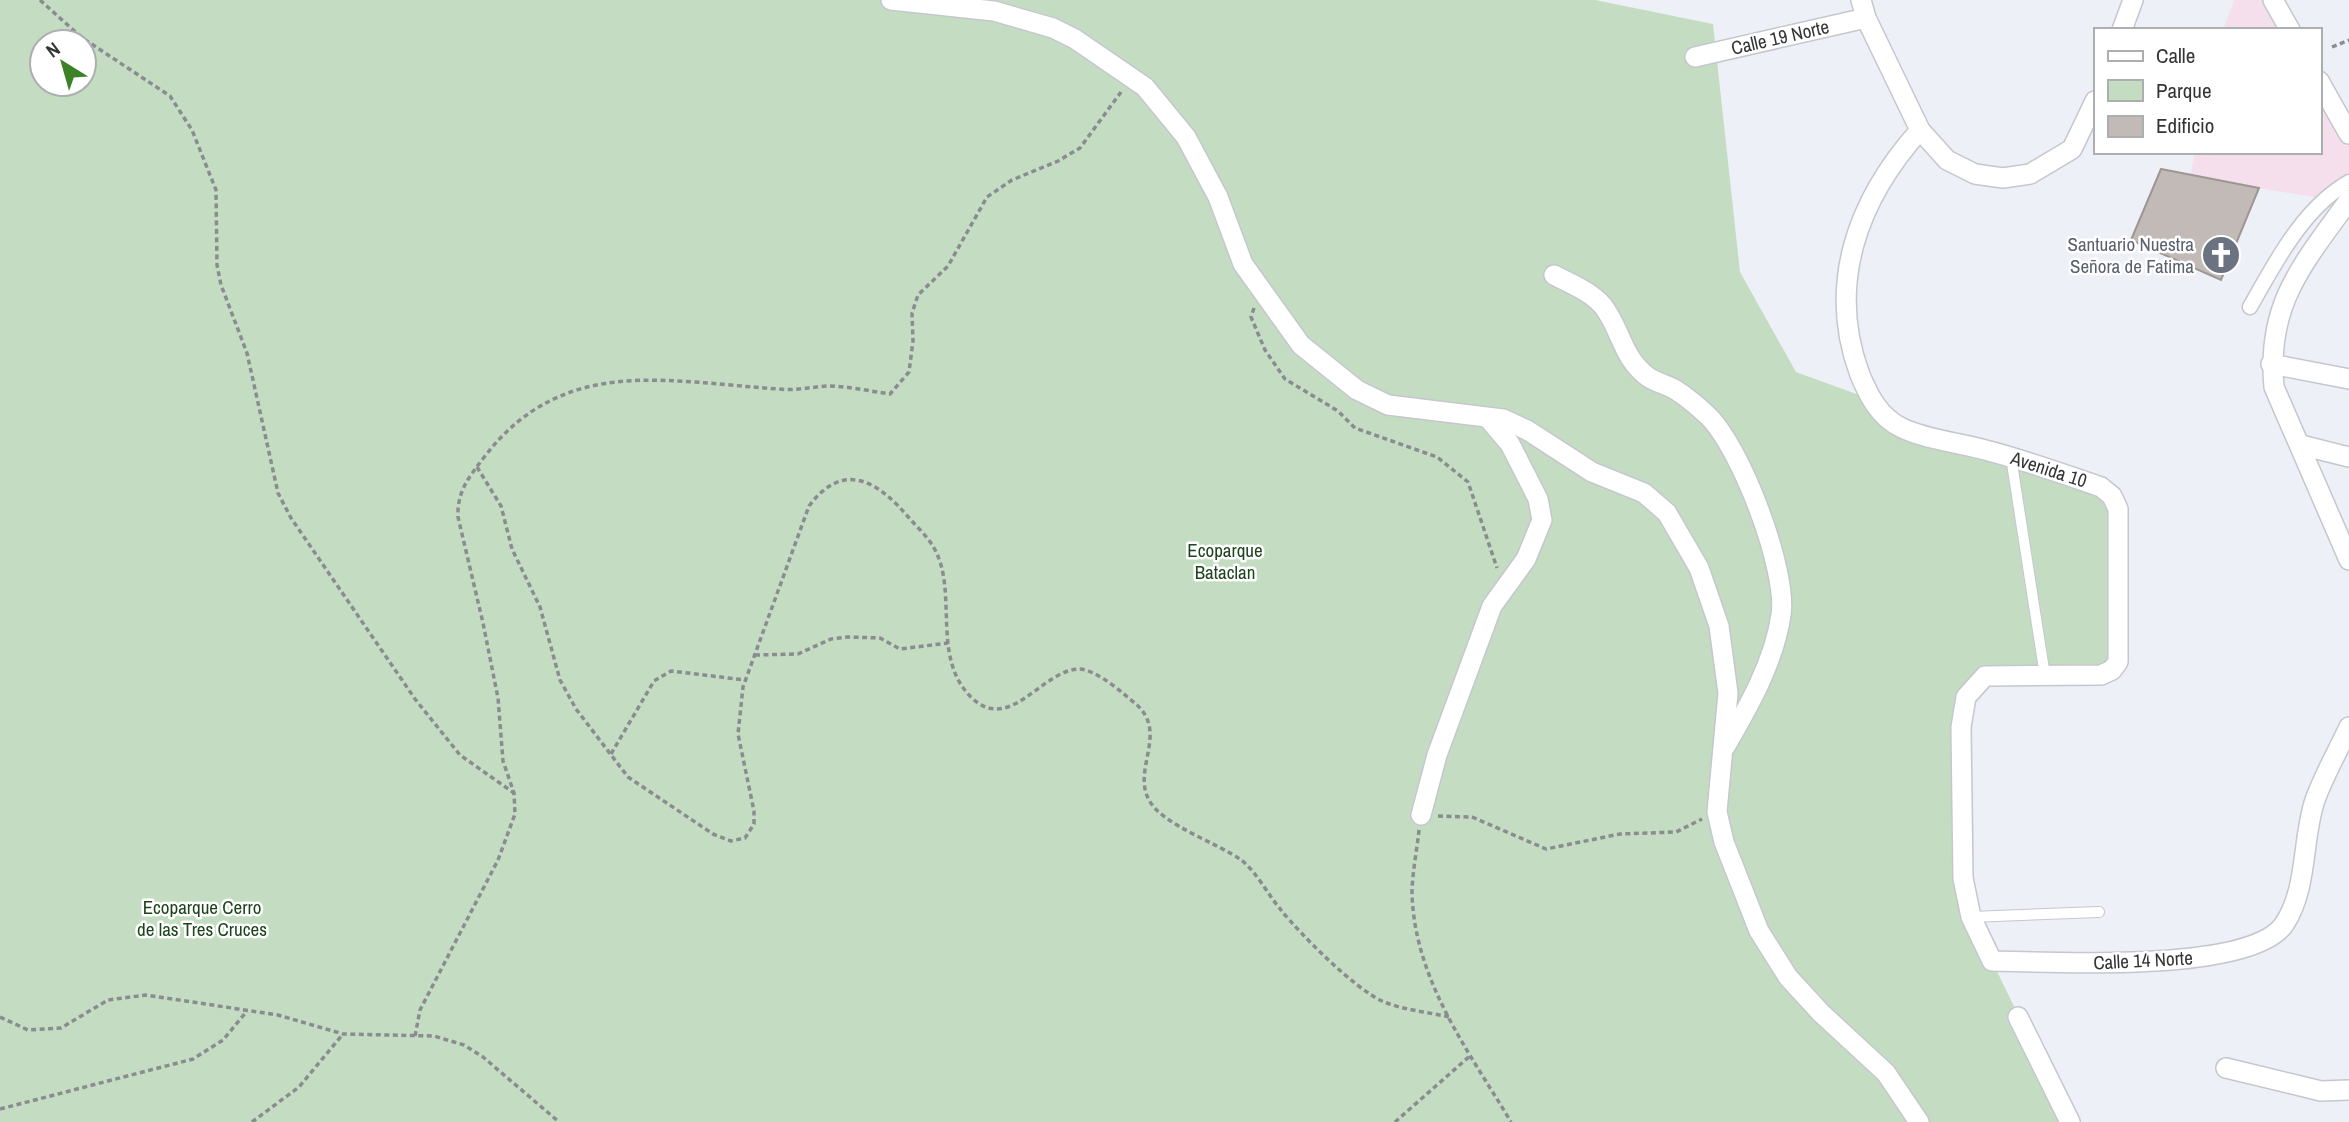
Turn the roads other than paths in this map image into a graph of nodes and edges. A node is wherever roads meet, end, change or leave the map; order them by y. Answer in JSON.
{"nodes":[{"id":1,"x":891,"y":0,"type":"edge"},
{"id":2,"x":2133,"y":0,"type":"edge"},
{"id":3,"x":2273,"y":0,"type":"edge"},
{"id":4,"x":1864,"y":9,"type":"edge"},
{"id":5,"x":2123,"y":28,"type":"edge"},
{"id":6,"x":2289,"y":28,"type":"edge"},
{"id":7,"x":1695,"y":57,"type":"dead end"},
{"id":8,"x":2321,"y":85,"type":"edge"},
{"id":9,"x":2094,"y":104,"type":"edge"},
{"id":10,"x":1920,"y":130,"type":"junction"},
{"id":11,"x":2349,"y":134,"type":"edge"},
{"id":12,"x":2349,"y":182,"type":"edge"},
{"id":13,"x":2349,"y":200,"type":"edge"},
{"id":14,"x":1554,"y":275,"type":"dead end"},
{"id":15,"x":2250,"y":307,"type":"dead end"},
{"id":16,"x":2272,"y":364,"type":"junction"},
{"id":17,"x":2349,"y":379,"type":"edge"},
{"id":18,"x":1488,"y":418,"type":"junction"},
{"id":19,"x":2301,"y":445,"type":"junction"},
{"id":20,"x":2011,"y":456,"type":"junction"},
{"id":21,"x":2349,"y":457,"type":"edge"},
{"id":22,"x":2349,"y":560,"type":"edge"},
{"id":23,"x":2045,"y":676,"type":"junction"},
{"id":24,"x":2349,"y":727,"type":"edge"},
{"id":25,"x":1723,"y":751,"type":"junction"},
{"id":26,"x":1421,"y":815,"type":"road end"},
{"id":27,"x":2099,"y":912,"type":"dead end"},
{"id":28,"x":1971,"y":917,"type":"junction"},
{"id":29,"x":1992,"y":961,"type":"joint"},
{"id":30,"x":2018,"y":1017,"type":"dead end"},
{"id":31,"x":2226,"y":1068,"type":"dead end"},
{"id":32,"x":2349,"y":1090,"type":"edge"},
{"id":33,"x":1919,"y":1122,"type":"edge"},
{"id":34,"x":2070,"y":1122,"type":"edge"}],
"edges":[{"from":1,"to":18,"type":"street"},
{"from":2,"to":5,"type":"street"},
{"from":3,"to":6,"type":"street"},
{"from":4,"to":7,"type":"street","name":"Calle 19 Norte"},
{"from":4,"to":10,"type":"street"},
{"from":8,"to":11,"type":"street"},
{"from":9,"to":10,"type":"street"},
{"from":10,"to":20,"type":"street","name":"Avenida 10"},
{"from":12,"to":15,"type":"street"},
{"from":13,"to":16,"type":"street"},
{"from":14,"to":25,"type":"street"},
{"from":16,"to":17,"type":"street"},
{"from":16,"to":19,"type":"street"},
{"from":18,"to":25,"type":"street"},
{"from":18,"to":26,"type":"street"},
{"from":19,"to":21,"type":"street"},
{"from":19,"to":22,"type":"street"},
{"from":20,"to":23,"type":"lane"},
{"from":20,"to":23,"type":"street","name":"Avenida 10"},
{"from":23,"to":28,"type":"street","name":"Avenida 10"},
{"from":24,"to":29,"type":"street","name":"Calle 14 Norte"},
{"from":25,"to":33,"type":"street"},
{"from":27,"to":28,"type":"lane"},
{"from":28,"to":29,"type":"street","name":"Avenida 10"},
{"from":30,"to":34,"type":"street"},
{"from":31,"to":32,"type":"street"}]}
